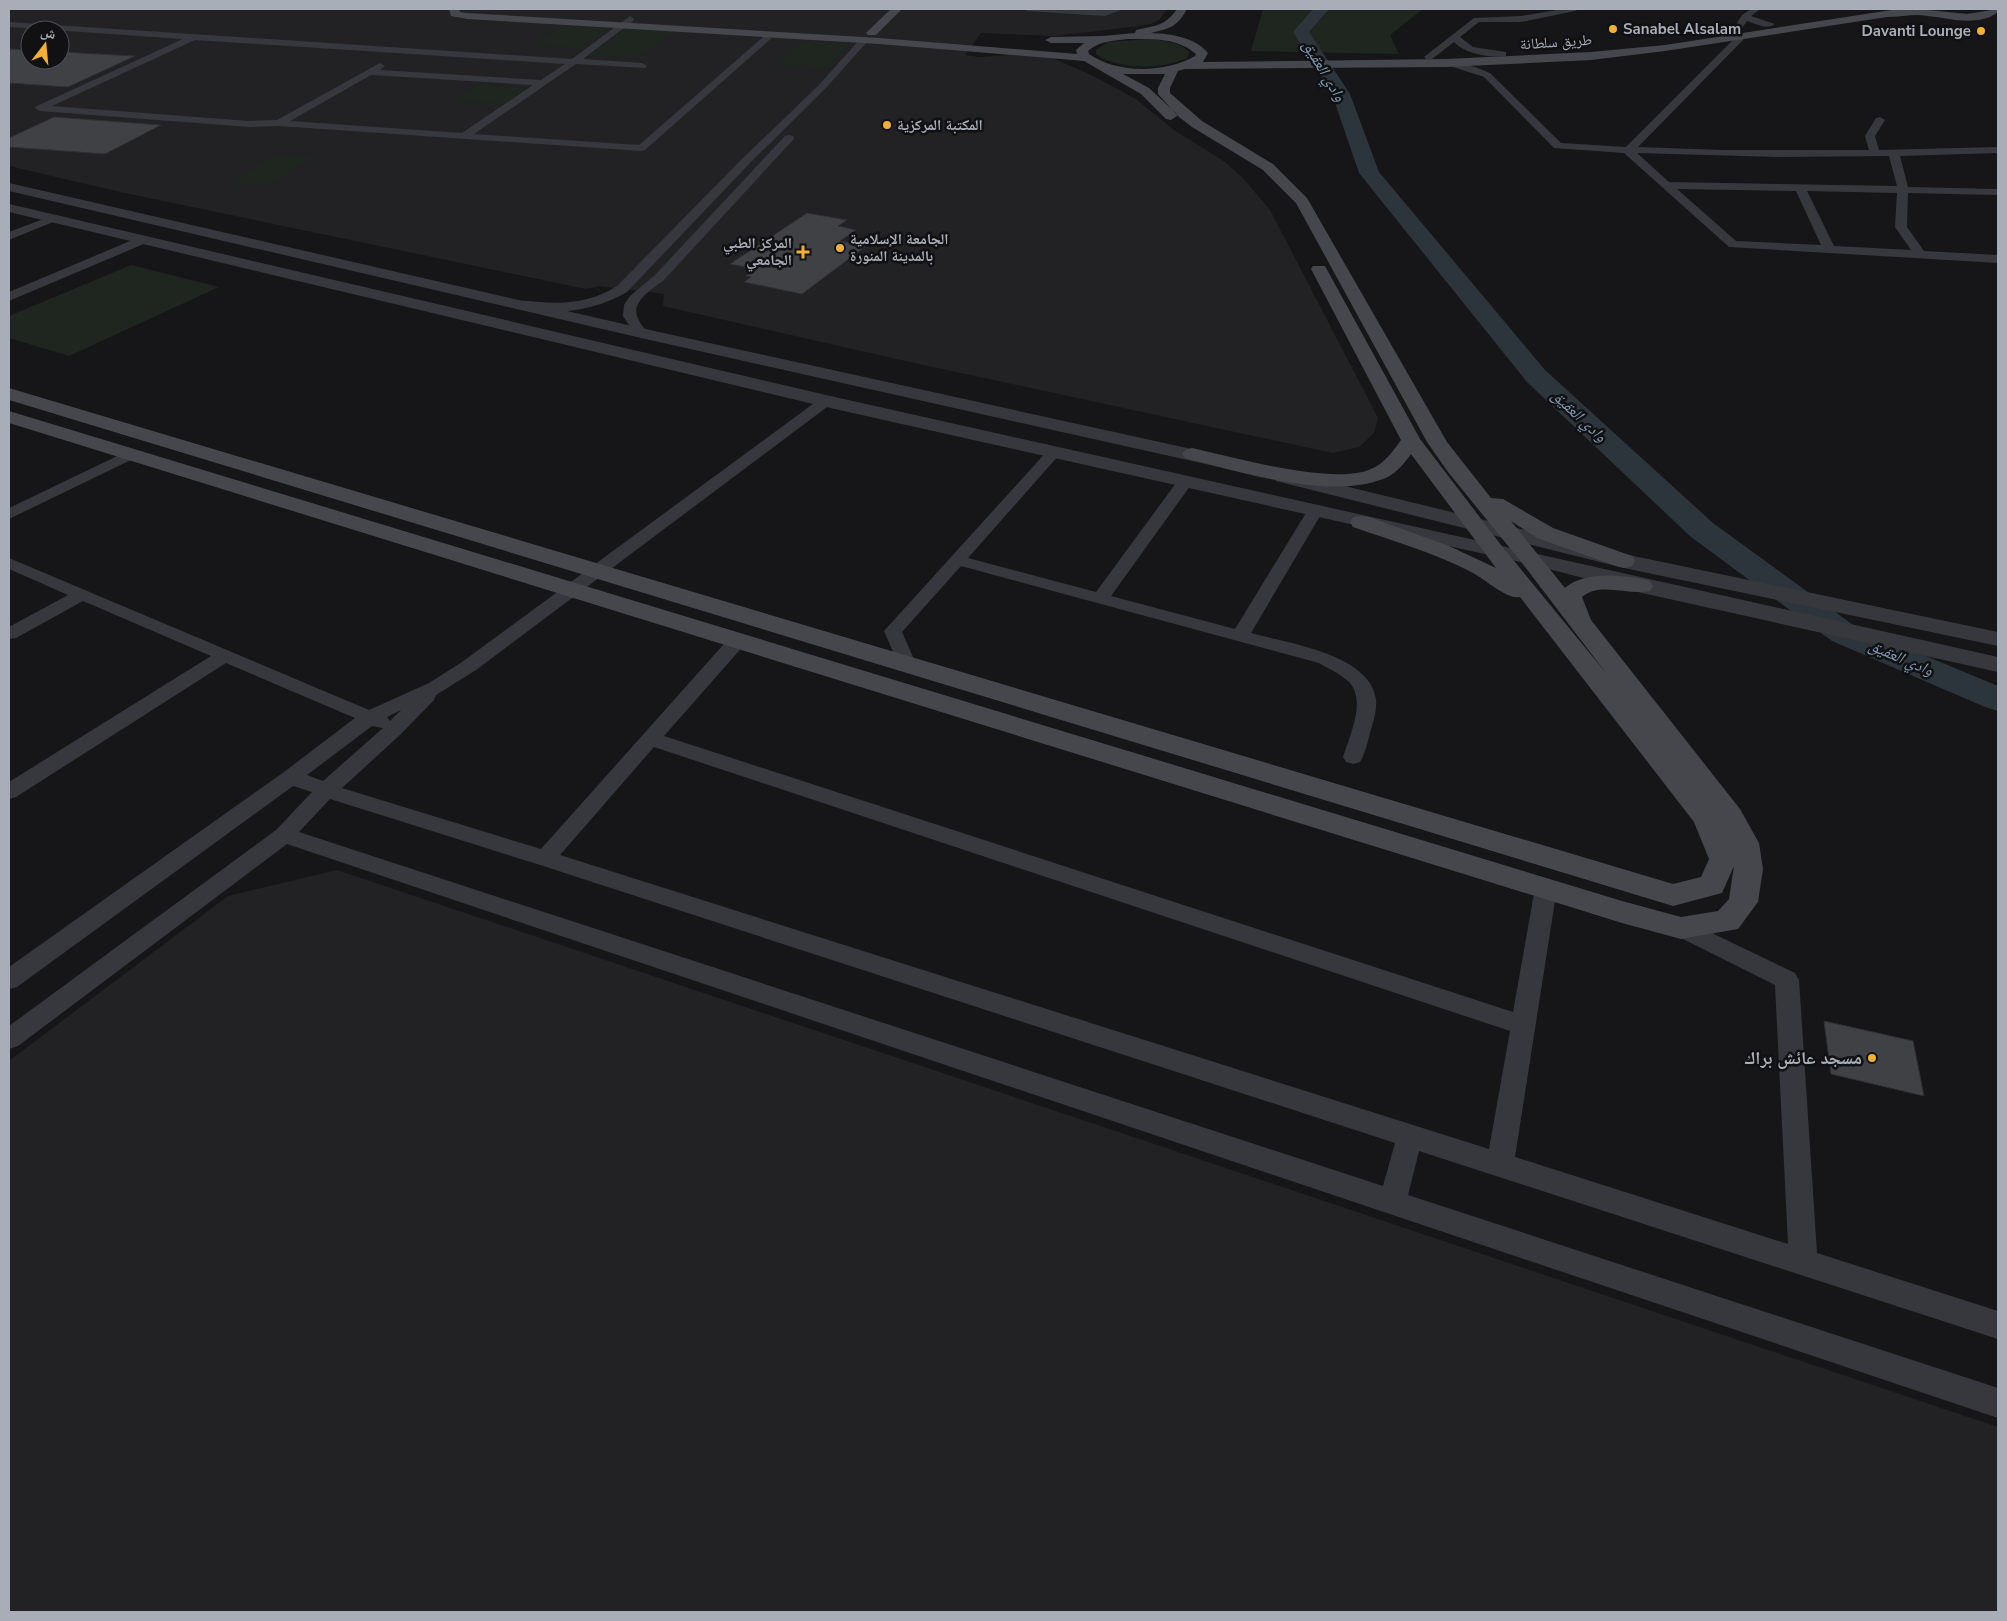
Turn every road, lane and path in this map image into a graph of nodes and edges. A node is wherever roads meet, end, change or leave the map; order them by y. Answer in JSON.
{"nodes":[{"id":1,"x":454,"y":9,"type":"edge"},
{"id":2,"x":511,"y":9,"type":"edge"},
{"id":3,"x":516,"y":9,"type":"edge"},
{"id":4,"x":897,"y":9,"type":"edge"},
{"id":5,"x":1027,"y":9,"type":"edge"},
{"id":6,"x":1101,"y":9,"type":"edge"},
{"id":7,"x":1117,"y":9,"type":"edge"},
{"id":8,"x":1575,"y":9,"type":"edge"},
{"id":9,"x":1756,"y":9,"type":"edge"},
{"id":10,"x":1876,"y":9,"type":"edge"},
{"id":11,"x":1903,"y":9,"type":"edge"},
{"id":12,"x":1996,"y":9,"type":"edge"},
{"id":13,"x":1917,"y":12,"type":"junction"},
{"id":14,"x":1189,"y":13,"type":"edge"},
{"id":15,"x":467,"y":16,"type":"junction"},
{"id":16,"x":1745,"y":17,"type":"junction"},
{"id":17,"x":578,"y":19,"type":"junction"},
{"id":18,"x":627,"y":22,"type":"junction"},
{"id":19,"x":1771,"y":24,"type":"junction"},
{"id":20,"x":9,"y":25,"type":"edge"},
{"id":21,"x":1190,"y":29,"type":"dead end"},
{"id":22,"x":1739,"y":33,"type":"junction"},
{"id":23,"x":772,"y":34,"type":"junction"},
{"id":24,"x":834,"y":35,"type":"junction"},
{"id":25,"x":195,"y":37,"type":"junction"},
{"id":26,"x":1455,"y":37,"type":"junction"},
{"id":27,"x":872,"y":38,"type":"junction"},
{"id":28,"x":1107,"y":38,"type":"junction"},
{"id":29,"x":1704,"y":42,"type":"junction"},
{"id":30,"x":1193,"y":45,"type":"junction"},
{"id":31,"x":406,"y":51,"type":"junction"},
{"id":32,"x":1726,"y":51,"type":"junction"},
{"id":33,"x":871,"y":53,"type":"dead end"},
{"id":34,"x":1223,"y":55,"type":"junction"},
{"id":35,"x":1430,"y":57,"type":"junction"},
{"id":36,"x":1502,"y":58,"type":"junction"},
{"id":37,"x":1090,"y":61,"type":"junction"},
{"id":38,"x":1405,"y":61,"type":"junction"},
{"id":39,"x":574,"y":62,"type":"junction"},
{"id":40,"x":1446,"y":63,"type":"junction"},
{"id":41,"x":642,"y":66,"type":"dead end"},
{"id":42,"x":1180,"y":68,"type":"junction"},
{"id":43,"x":369,"y":72,"type":"junction"},
{"id":44,"x":1487,"y":75,"type":"junction"},
{"id":45,"x":542,"y":83,"type":"junction"},
{"id":46,"x":1880,"y":120,"type":"dead end"},
{"id":47,"x":278,"y":123,"type":"junction"},
{"id":48,"x":795,"y":132,"type":"dead end"},
{"id":49,"x":464,"y":136,"type":"junction"},
{"id":50,"x":1998,"y":150,"type":"edge"},
{"id":51,"x":1628,"y":151,"type":"junction"},
{"id":52,"x":1875,"y":153,"type":"junction"},
{"id":53,"x":1894,"y":154,"type":"junction"},
{"id":54,"x":9,"y":186,"type":"edge"},
{"id":55,"x":1666,"y":186,"type":"junction"},
{"id":56,"x":1800,"y":188,"type":"junction"},
{"id":57,"x":1903,"y":190,"type":"junction"},
{"id":58,"x":1998,"y":192,"type":"edge"},
{"id":59,"x":9,"y":208,"type":"edge"},
{"id":60,"x":54,"y":218,"type":"junction"},
{"id":61,"x":9,"y":236,"type":"edge"},
{"id":62,"x":142,"y":240,"type":"junction"},
{"id":63,"x":1829,"y":249,"type":"junction"},
{"id":64,"x":1920,"y":254,"type":"junction"},
{"id":65,"x":1998,"y":259,"type":"edge"},
{"id":66,"x":636,"y":274,"type":"junction"},
{"id":67,"x":658,"y":278,"type":"junction"},
{"id":68,"x":9,"y":296,"type":"edge"},
{"id":69,"x":520,"y":305,"type":"junction"},
{"id":70,"x":641,"y":333,"type":"junction"},
{"id":71,"x":9,"y":394,"type":"edge"},
{"id":72,"x":826,"y":401,"type":"junction"},
{"id":73,"x":9,"y":416,"type":"edge"},
{"id":74,"x":1411,"y":440,"type":"junction"},
{"id":75,"x":1054,"y":452,"type":"junction"},
{"id":76,"x":132,"y":454,"type":"junction"},
{"id":77,"x":1192,"y":454,"type":"junction"},
{"id":78,"x":1455,"y":468,"type":"junction"},
{"id":79,"x":1185,"y":482,"type":"junction"},
{"id":80,"x":1315,"y":511,"type":"junction"},
{"id":81,"x":9,"y":514,"type":"edge"},
{"id":82,"x":1360,"y":522,"type":"junction"},
{"id":83,"x":1473,"y":524,"type":"junction"},
{"id":84,"x":1509,"y":532,"type":"junction"},
{"id":85,"x":1493,"y":550,"type":"junction"},
{"id":86,"x":1530,"y":558,"type":"junction"},
{"id":87,"x":957,"y":560,"type":"junction"},
{"id":88,"x":1624,"y":561,"type":"junction"},
{"id":89,"x":9,"y":563,"type":"edge"},
{"id":90,"x":598,"y":572,"type":"junction"},
{"id":91,"x":1642,"y":586,"type":"junction"},
{"id":92,"x":571,"y":589,"type":"junction"},
{"id":93,"x":81,"y":595,"type":"junction"},
{"id":94,"x":1100,"y":598,"type":"junction"},
{"id":95,"x":1581,"y":624,"type":"junction"},
{"id":96,"x":1558,"y":628,"type":"junction"},
{"id":97,"x":9,"y":634,"type":"edge"},
{"id":98,"x":1240,"y":636,"type":"junction"},
{"id":99,"x":1998,"y":639,"type":"edge"},
{"id":100,"x":738,"y":640,"type":"junction"},
{"id":101,"x":224,"y":656,"type":"junction"},
{"id":102,"x":1998,"y":665,"type":"edge"},
{"id":103,"x":908,"y":666,"type":"junction"},
{"id":104,"x":436,"y":686,"type":"junction"},
{"id":105,"x":370,"y":717,"type":"junction"},
{"id":106,"x":394,"y":729,"type":"junction"},
{"id":107,"x":651,"y":739,"type":"junction"},
{"id":108,"x":1353,"y":757,"type":"dead end"},
{"id":109,"x":291,"y":777,"type":"junction"},
{"id":110,"x":326,"y":790,"type":"junction"},
{"id":111,"x":9,"y":792,"type":"edge"},
{"id":112,"x":284,"y":835,"type":"junction"},
{"id":113,"x":545,"y":858,"type":"junction"},
{"id":114,"x":1546,"y":888,"type":"junction"},
{"id":115,"x":1681,"y":928,"type":"junction"},
{"id":116,"x":9,"y":980,"type":"edge"},
{"id":117,"x":1523,"y":1025,"type":"junction"},
{"id":118,"x":9,"y":1039,"type":"edge"},
{"id":119,"x":1410,"y":1136,"type":"junction"},
{"id":120,"x":1500,"y":1165,"type":"junction"},
{"id":121,"x":1392,"y":1202,"type":"junction"},
{"id":122,"x":1803,"y":1262,"type":"junction"},
{"id":123,"x":1998,"y":1325,"type":"edge"},
{"id":124,"x":1998,"y":1403,"type":"edge"}],
"edges":[{"from":1,"to":15,"type":"main road"},
{"from":2,"to":15,"type":"main road"},
{"from":3,"to":17,"type":"main road"},
{"from":4,"to":27,"type":"main road"},
{"from":5,"to":7,"type":"street"},
{"from":6,"to":7,"type":"street"},
{"from":8,"to":26,"type":"street"},
{"from":9,"to":16,"type":"street"},
{"from":10,"to":19,"type":"main road","name":"طريق سلطانة"},
{"from":11,"to":13,"type":"main road"},
{"from":12,"to":13,"type":"main road"},
{"from":13,"to":22,"type":"main road","name":"طريق سلطانة"},
{"from":14,"to":28,"type":"main road"},
{"from":15,"to":17,"type":"main road"},
{"from":16,"to":19,"type":"street"},
{"from":16,"to":22,"type":"street"},
{"from":17,"to":18,"type":"main road"},
{"from":18,"to":23,"type":"main road"},
{"from":18,"to":24,"type":"main road"},
{"from":18,"to":39,"type":"street"},
{"from":19,"to":22,"type":"main road","name":"طريق سلطانة"},
{"from":20,"to":25,"type":"street"},
{"from":21,"to":30,"type":"main road"},
{"from":22,"to":29,"type":"main road","name":"طريق سلطانة"},
{"from":22,"to":32,"type":"street"},
{"from":22,"to":36,"type":"main road","name":"طريق سلطانة"},
{"from":23,"to":24,"type":"main road"},
{"from":23,"to":49,"type":"street"},
{"from":24,"to":27,"type":"main road"},
{"from":25,"to":31,"type":"street"},
{"from":25,"to":47,"type":"street"},
{"from":26,"to":35,"type":"street"},
{"from":26,"to":36,"type":"street"},
{"from":27,"to":28,"type":"main road"},
{"from":27,"to":33,"type":"street"},
{"from":27,"to":37,"type":"main road"},
{"from":27,"to":66,"type":"street"},
{"from":28,"to":30,"type":"main road"},
{"from":28,"to":37,"type":"main road"},
{"from":29,"to":32,"type":"street"},
{"from":29,"to":36,"type":"main road","name":"طريق سلطانة"},
{"from":30,"to":34,"type":"main road"},
{"from":30,"to":42,"type":"main road"},
{"from":31,"to":39,"type":"street"},
{"from":31,"to":43,"type":"street"},
{"from":32,"to":51,"type":"street"},
{"from":34,"to":38,"type":"main road","name":"طريق سلطانة"},
{"from":34,"to":42,"type":"main road"},
{"from":35,"to":36,"type":"main road","name":"طريق سلطانة"},
{"from":35,"to":38,"type":"main road","name":"طريق سلطانة"},
{"from":36,"to":40,"type":"main road","name":"طريق سلطانة"},
{"from":36,"to":44,"type":"street"},
{"from":37,"to":42,"type":"main road"},
{"from":37,"to":74,"type":"main road"},
{"from":38,"to":40,"type":"main road","name":"طريق سلطانة"},
{"from":39,"to":41,"type":"street"},
{"from":39,"to":45,"type":"street"},
{"from":40,"to":44,"type":"street"},
{"from":42,"to":78,"type":"main road"},
{"from":43,"to":45,"type":"street"},
{"from":43,"to":47,"type":"street"},
{"from":44,"to":51,"type":"street"},
{"from":45,"to":49,"type":"street"},
{"from":46,"to":52,"type":"street"},
{"from":47,"to":49,"type":"street"},
{"from":48,"to":67,"type":"street"},
{"from":50,"to":53,"type":"street"},
{"from":51,"to":52,"type":"street"},
{"from":51,"to":55,"type":"street"},
{"from":52,"to":53,"type":"street"},
{"from":53,"to":57,"type":"street"},
{"from":54,"to":69,"type":"street"},
{"from":55,"to":56,"type":"street"},
{"from":55,"to":63,"type":"street"},
{"from":56,"to":57,"type":"street"},
{"from":56,"to":63,"type":"street"},
{"from":57,"to":58,"type":"street"},
{"from":57,"to":64,"type":"street"},
{"from":59,"to":60,"type":"street"},
{"from":60,"to":61,"type":"street"},
{"from":60,"to":62,"type":"street"},
{"from":62,"to":68,"type":"street"},
{"from":62,"to":72,"type":"street"},
{"from":63,"to":64,"type":"street"},
{"from":64,"to":65,"type":"street"},
{"from":66,"to":67,"type":"street"},
{"from":66,"to":69,"type":"street"},
{"from":67,"to":70,"type":"street"},
{"from":69,"to":70,"type":"street"},
{"from":70,"to":77,"type":"street"},
{"from":71,"to":90,"type":"main road"},
{"from":72,"to":75,"type":"street"},
{"from":72,"to":90,"type":"street"},
{"from":73,"to":76,"type":"main road"},
{"from":74,"to":77,"type":"main road"},
{"from":74,"to":83,"type":"main road"},
{"from":75,"to":79,"type":"street"},
{"from":75,"to":87,"type":"street"},
{"from":76,"to":81,"type":"street"},
{"from":76,"to":92,"type":"main road"},
{"from":77,"to":83,"type":"street"},
{"from":78,"to":84,"type":"main road"},
{"from":78,"to":88,"type":"main road"},
{"from":79,"to":80,"type":"street"},
{"from":79,"to":94,"type":"street"},
{"from":80,"to":82,"type":"street"},
{"from":80,"to":98,"type":"street"},
{"from":82,"to":85,"type":"street"},
{"from":82,"to":96,"type":"main road"},
{"from":83,"to":84,"type":"street"},
{"from":83,"to":85,"type":"main road"},
{"from":84,"to":86,"type":"main road"},
{"from":84,"to":88,"type":"street"},
{"from":85,"to":86,"type":"street"},
{"from":85,"to":96,"type":"main road"},
{"from":86,"to":91,"type":"street"},
{"from":86,"to":95,"type":"main road"},
{"from":87,"to":94,"type":"street"},
{"from":87,"to":103,"type":"street"},
{"from":88,"to":99,"type":"street"},
{"from":89,"to":93,"type":"street"},
{"from":90,"to":92,"type":"street"},
{"from":90,"to":103,"type":"main road"},
{"from":91,"to":95,"type":"main road"},
{"from":91,"to":102,"type":"street"},
{"from":92,"to":100,"type":"main road"},
{"from":92,"to":104,"type":"street"},
{"from":93,"to":97,"type":"street"},
{"from":93,"to":101,"type":"street"},
{"from":94,"to":98,"type":"street"},
{"from":95,"to":115,"type":"main road"},
{"from":96,"to":103,"type":"main road"},
{"from":98,"to":108,"type":"street"},
{"from":100,"to":107,"type":"street"},
{"from":100,"to":114,"type":"main road"},
{"from":101,"to":105,"type":"street"},
{"from":101,"to":111,"type":"street"},
{"from":104,"to":105,"type":"street"},
{"from":104,"to":106,"type":"street"},
{"from":105,"to":106,"type":"street"},
{"from":105,"to":109,"type":"street"},
{"from":106,"to":110,"type":"street"},
{"from":107,"to":113,"type":"street"},
{"from":107,"to":117,"type":"street"},
{"from":109,"to":110,"type":"street"},
{"from":109,"to":116,"type":"street"},
{"from":110,"to":112,"type":"street"},
{"from":110,"to":113,"type":"street"},
{"from":112,"to":118,"type":"street"},
{"from":112,"to":121,"type":"street"},
{"from":113,"to":119,"type":"street"},
{"from":114,"to":115,"type":"main road"},
{"from":114,"to":117,"type":"street"},
{"from":115,"to":122,"type":"street"},
{"from":117,"to":120,"type":"street"},
{"from":119,"to":120,"type":"street"},
{"from":119,"to":121,"type":"street"},
{"from":120,"to":122,"type":"street"},
{"from":121,"to":124,"type":"street"},
{"from":122,"to":123,"type":"street"}]}
